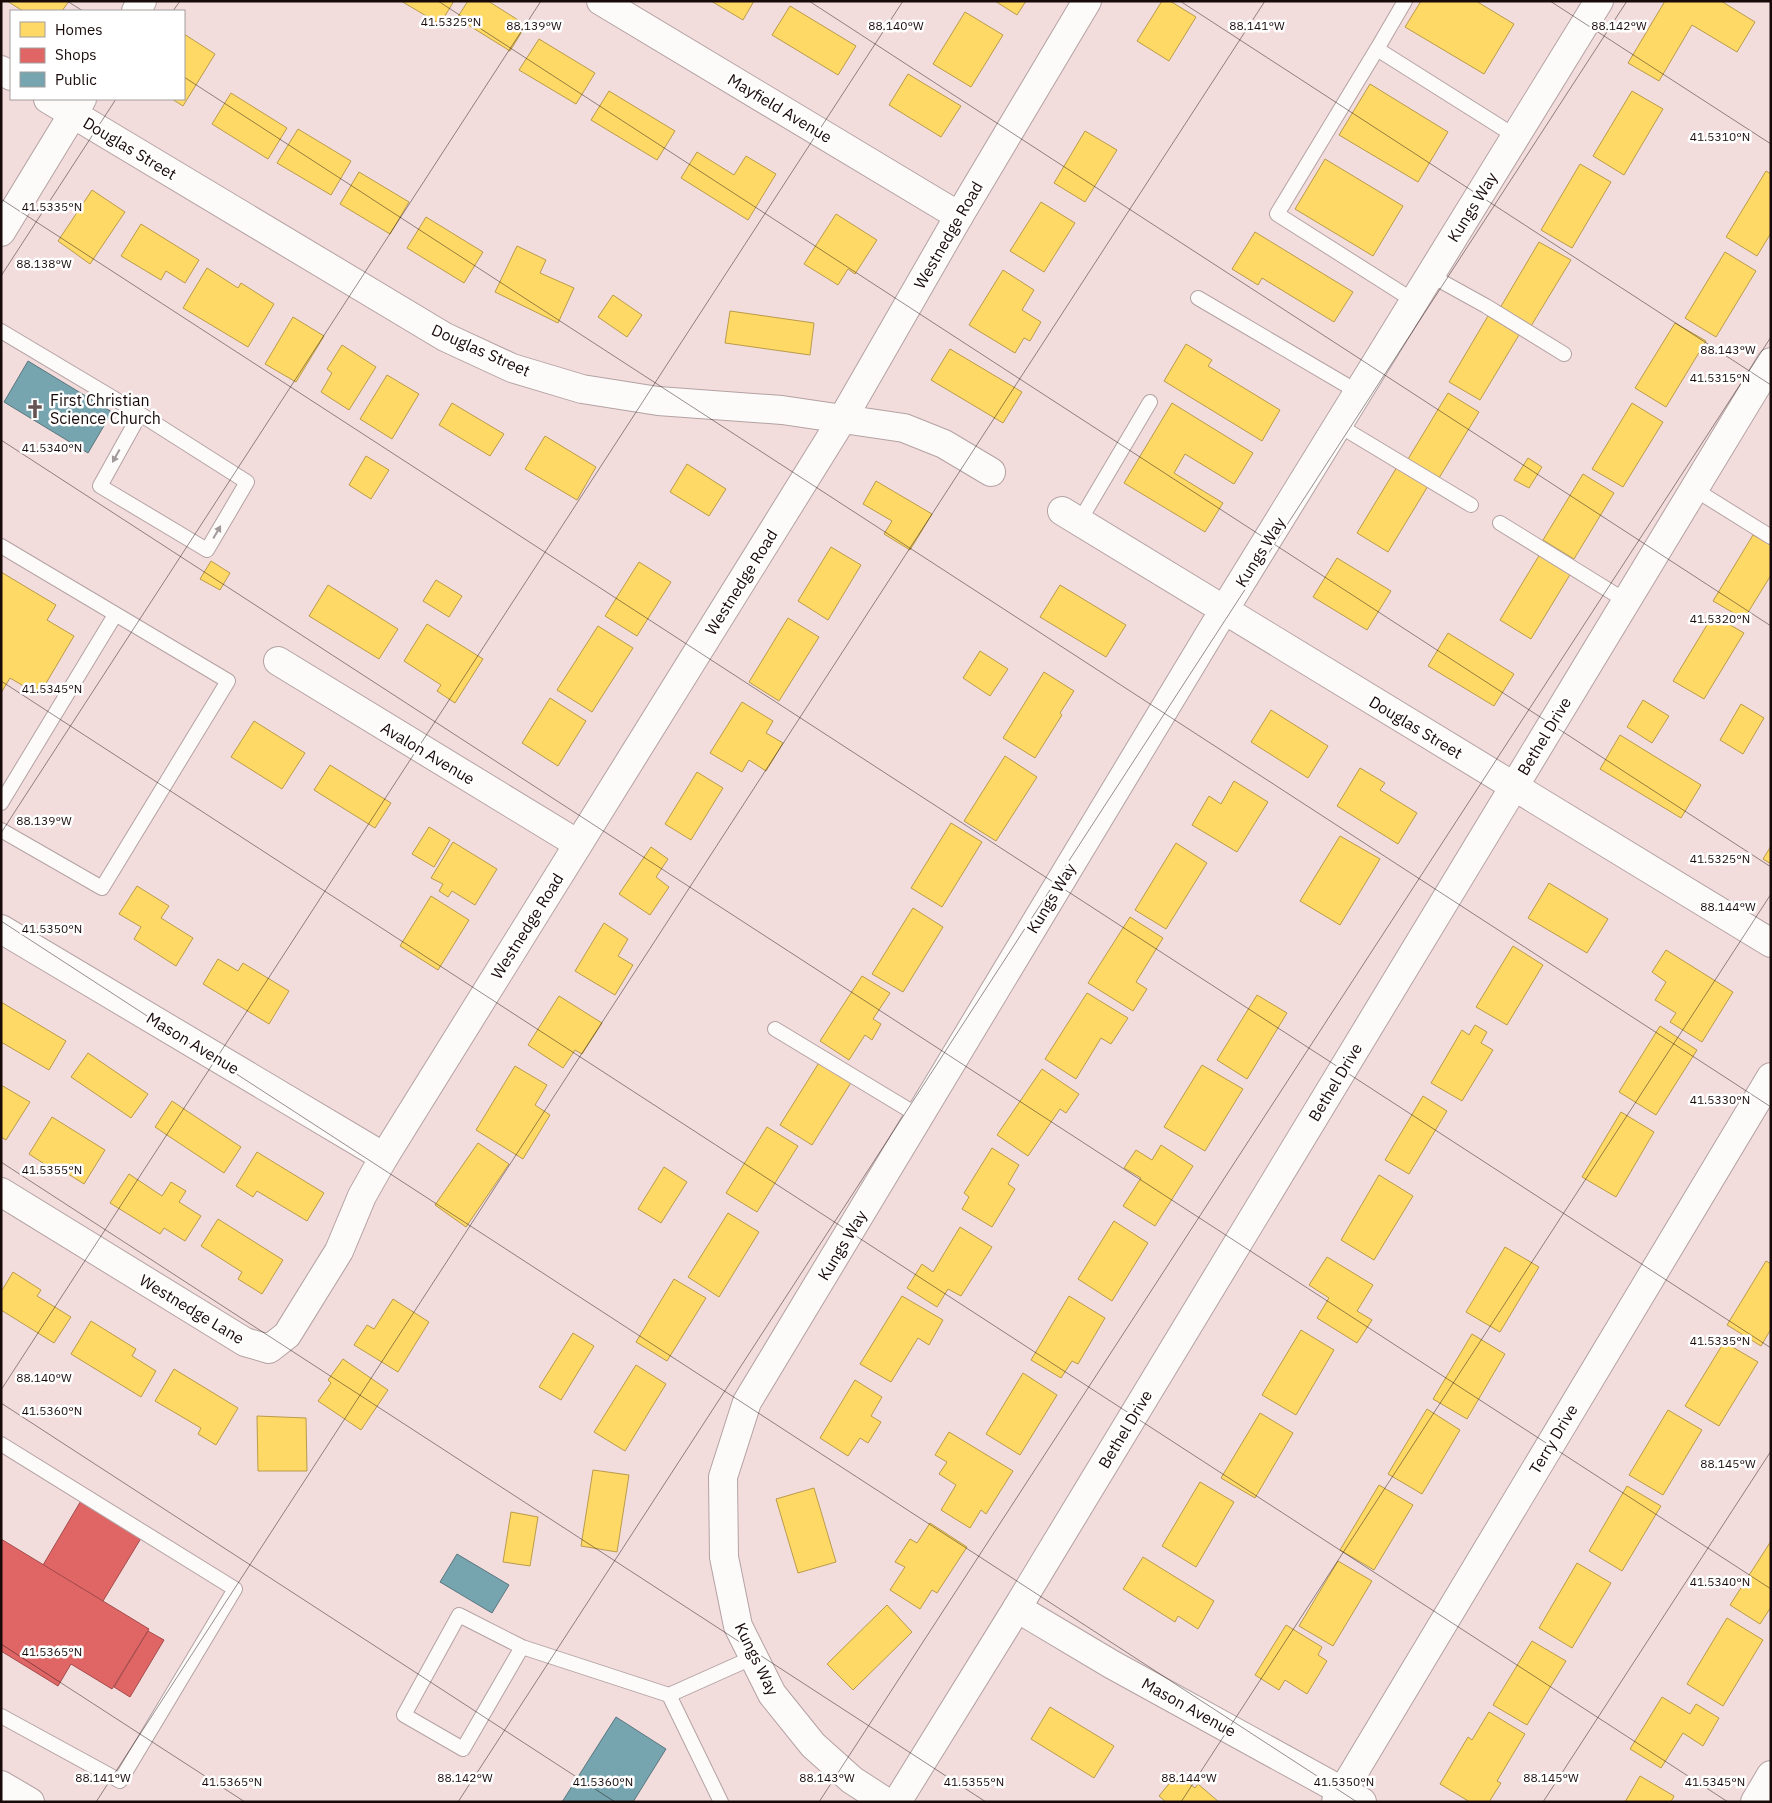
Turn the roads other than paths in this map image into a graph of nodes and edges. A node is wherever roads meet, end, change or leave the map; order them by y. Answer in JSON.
{"nodes":[{"id":1,"x":601,"y":1,"type":"edge"},
{"id":2,"x":1087,"y":1,"type":"edge"},
{"id":3,"x":1405,"y":1,"type":"edge"},
{"id":4,"x":1599,"y":1,"type":"edge"},
{"id":5,"x":1377,"y":49,"type":"junction"},
{"id":6,"x":52,"y":100,"type":"edge"},
{"id":7,"x":78,"y":106,"type":"edge"},
{"id":8,"x":1516,"y":136,"type":"junction"},
{"id":9,"x":959,"y":216,"type":"junction"},
{"id":10,"x":1,"y":232,"type":"edge"},
{"id":11,"x":1430,"y":275,"type":"junction"},
{"id":12,"x":1198,"y":298,"type":"dead end"},
{"id":13,"x":1414,"y":301,"type":"junction"},
{"id":14,"x":1,"y":331,"type":"edge"},
{"id":15,"x":1564,"y":354,"type":"dead end"},
{"id":16,"x":1771,"y":362,"type":"edge"},
{"id":17,"x":1358,"y":392,"type":"junction"},
{"id":18,"x":1150,"y":402,"type":"dead end"},
{"id":19,"x":140,"y":414,"type":"junction"},
{"id":20,"x":842,"y":418,"type":"junction"},
{"id":21,"x":1338,"y":425,"type":"junction"},
{"id":22,"x":991,"y":472,"type":"dead end"},
{"id":23,"x":1694,"y":489,"type":"junction"},
{"id":24,"x":1471,"y":505,"type":"dead end"},
{"id":25,"x":1070,"y":517,"type":"joint"},
{"id":26,"x":1500,"y":522,"type":"dead end"},
{"id":27,"x":1771,"y":537,"type":"edge"},
{"id":28,"x":1,"y":546,"type":"edge"},
{"id":29,"x":1626,"y":601,"type":"junction"},
{"id":30,"x":1224,"y":610,"type":"junction"},
{"id":31,"x":116,"y":615,"type":"junction"},
{"id":32,"x":278,"y":661,"type":"dead end"},
{"id":33,"x":1513,"y":786,"type":"junction"},
{"id":34,"x":1,"y":803,"type":"edge"},
{"id":35,"x":1,"y":830,"type":"edge"},
{"id":36,"x":578,"y":844,"type":"junction"},
{"id":37,"x":1,"y":930,"type":"edge"},
{"id":38,"x":1771,"y":943,"type":"edge"},
{"id":39,"x":775,"y":1029,"type":"dead end"},
{"id":40,"x":1771,"y":1076,"type":"edge"},
{"id":41,"x":919,"y":1116,"type":"junction"},
{"id":42,"x":384,"y":1157,"type":"junction"},
{"id":43,"x":1,"y":1192,"type":"edge"},
{"id":44,"x":1,"y":1444,"type":"edge"},
{"id":45,"x":1017,"y":1608,"type":"junction"},
{"id":46,"x":522,"y":1647,"type":"junction"},
{"id":47,"x":754,"y":1657,"type":"junction"},
{"id":48,"x":669,"y":1695,"type":"junction"},
{"id":49,"x":1,"y":1716,"type":"edge"},
{"id":50,"x":1771,"y":1776,"type":"edge"},
{"id":51,"x":1,"y":1784,"type":"edge"},
{"id":52,"x":1347,"y":1798,"type":"edge"},
{"id":53,"x":30,"y":1802,"type":"edge"},
{"id":54,"x":721,"y":1802,"type":"edge"},
{"id":55,"x":886,"y":1802,"type":"edge"},
{"id":56,"x":898,"y":1802,"type":"edge"},
{"id":57,"x":1755,"y":1802,"type":"edge"}],
"edges":[{"from":1,"to":9,"type":"street","name":"Mayfield Avenue"},
{"from":2,"to":9,"type":"street","name":"Westnedge Road"},
{"from":3,"to":5,"type":"lane"},
{"from":4,"to":8,"type":"street","name":"Kungs Way"},
{"from":5,"to":8,"type":"lane"},
{"from":5,"to":13,"type":"lane"},
{"from":6,"to":7,"type":"street","name":"Douglas Street"},
{"from":7,"to":10,"type":"street"},
{"from":7,"to":20,"type":"street","name":"Douglas Street"},
{"from":8,"to":11,"type":"street","name":"Kungs Way"},
{"from":9,"to":20,"type":"street","name":"Westnedge Road"},
{"from":11,"to":13,"type":"street","name":"Kungs Way"},
{"from":11,"to":15,"type":"lane"},
{"from":12,"to":17,"type":"lane"},
{"from":13,"to":17,"type":"street","name":"Kungs Way"},
{"from":14,"to":19,"type":"lane"},
{"from":16,"to":23,"type":"street","name":"Bethel Drive"},
{"from":17,"to":21,"type":"street","name":"Kungs Way"},
{"from":18,"to":25,"type":"lane"},
{"from":19,"to":19,"type":"lane","one_way":true},
{"from":20,"to":22,"type":"street","name":"Douglas Street"},
{"from":20,"to":36,"type":"street","name":"Westnedge Road"},
{"from":21,"to":24,"type":"lane"},
{"from":21,"to":30,"type":"street","name":"Kungs Way"},
{"from":23,"to":27,"type":"lane"},
{"from":23,"to":29,"type":"street","name":"Bethel Drive"},
{"from":25,"to":30,"type":"street","name":"Douglas Street"},
{"from":26,"to":29,"type":"lane"},
{"from":28,"to":31,"type":"lane"},
{"from":29,"to":33,"type":"street","name":"Bethel Drive"},
{"from":30,"to":33,"type":"street","name":"Douglas Street"},
{"from":30,"to":41,"type":"street","name":"Kungs Way"},
{"from":31,"to":34,"type":"lane"},
{"from":31,"to":35,"type":"lane"},
{"from":32,"to":36,"type":"street","name":"Avalon Avenue"},
{"from":33,"to":38,"type":"street","name":"Douglas Street"},
{"from":33,"to":45,"type":"street","name":"Bethel Drive"},
{"from":36,"to":42,"type":"street","name":"Westnedge Road"},
{"from":37,"to":42,"type":"street","name":"Mason Avenue"},
{"from":39,"to":41,"type":"lane"},
{"from":40,"to":52,"type":"street","name":"Terry Drive"},
{"from":41,"to":47,"type":"street","name":"Kungs Way"},
{"from":42,"to":43,"type":"street","name":"Westnedge Lane"},
{"from":44,"to":49,"type":"lane"},
{"from":45,"to":52,"type":"street","name":"Mason Avenue"},
{"from":45,"to":56,"type":"street","name":"Bethel Drive"},
{"from":46,"to":46,"type":"lane"},
{"from":46,"to":48,"type":"lane"},
{"from":47,"to":48,"type":"lane"},
{"from":47,"to":55,"type":"street","name":"Kungs Way"},
{"from":48,"to":54,"type":"lane"},
{"from":50,"to":57,"type":"street"},
{"from":51,"to":53,"type":"street"}]}
